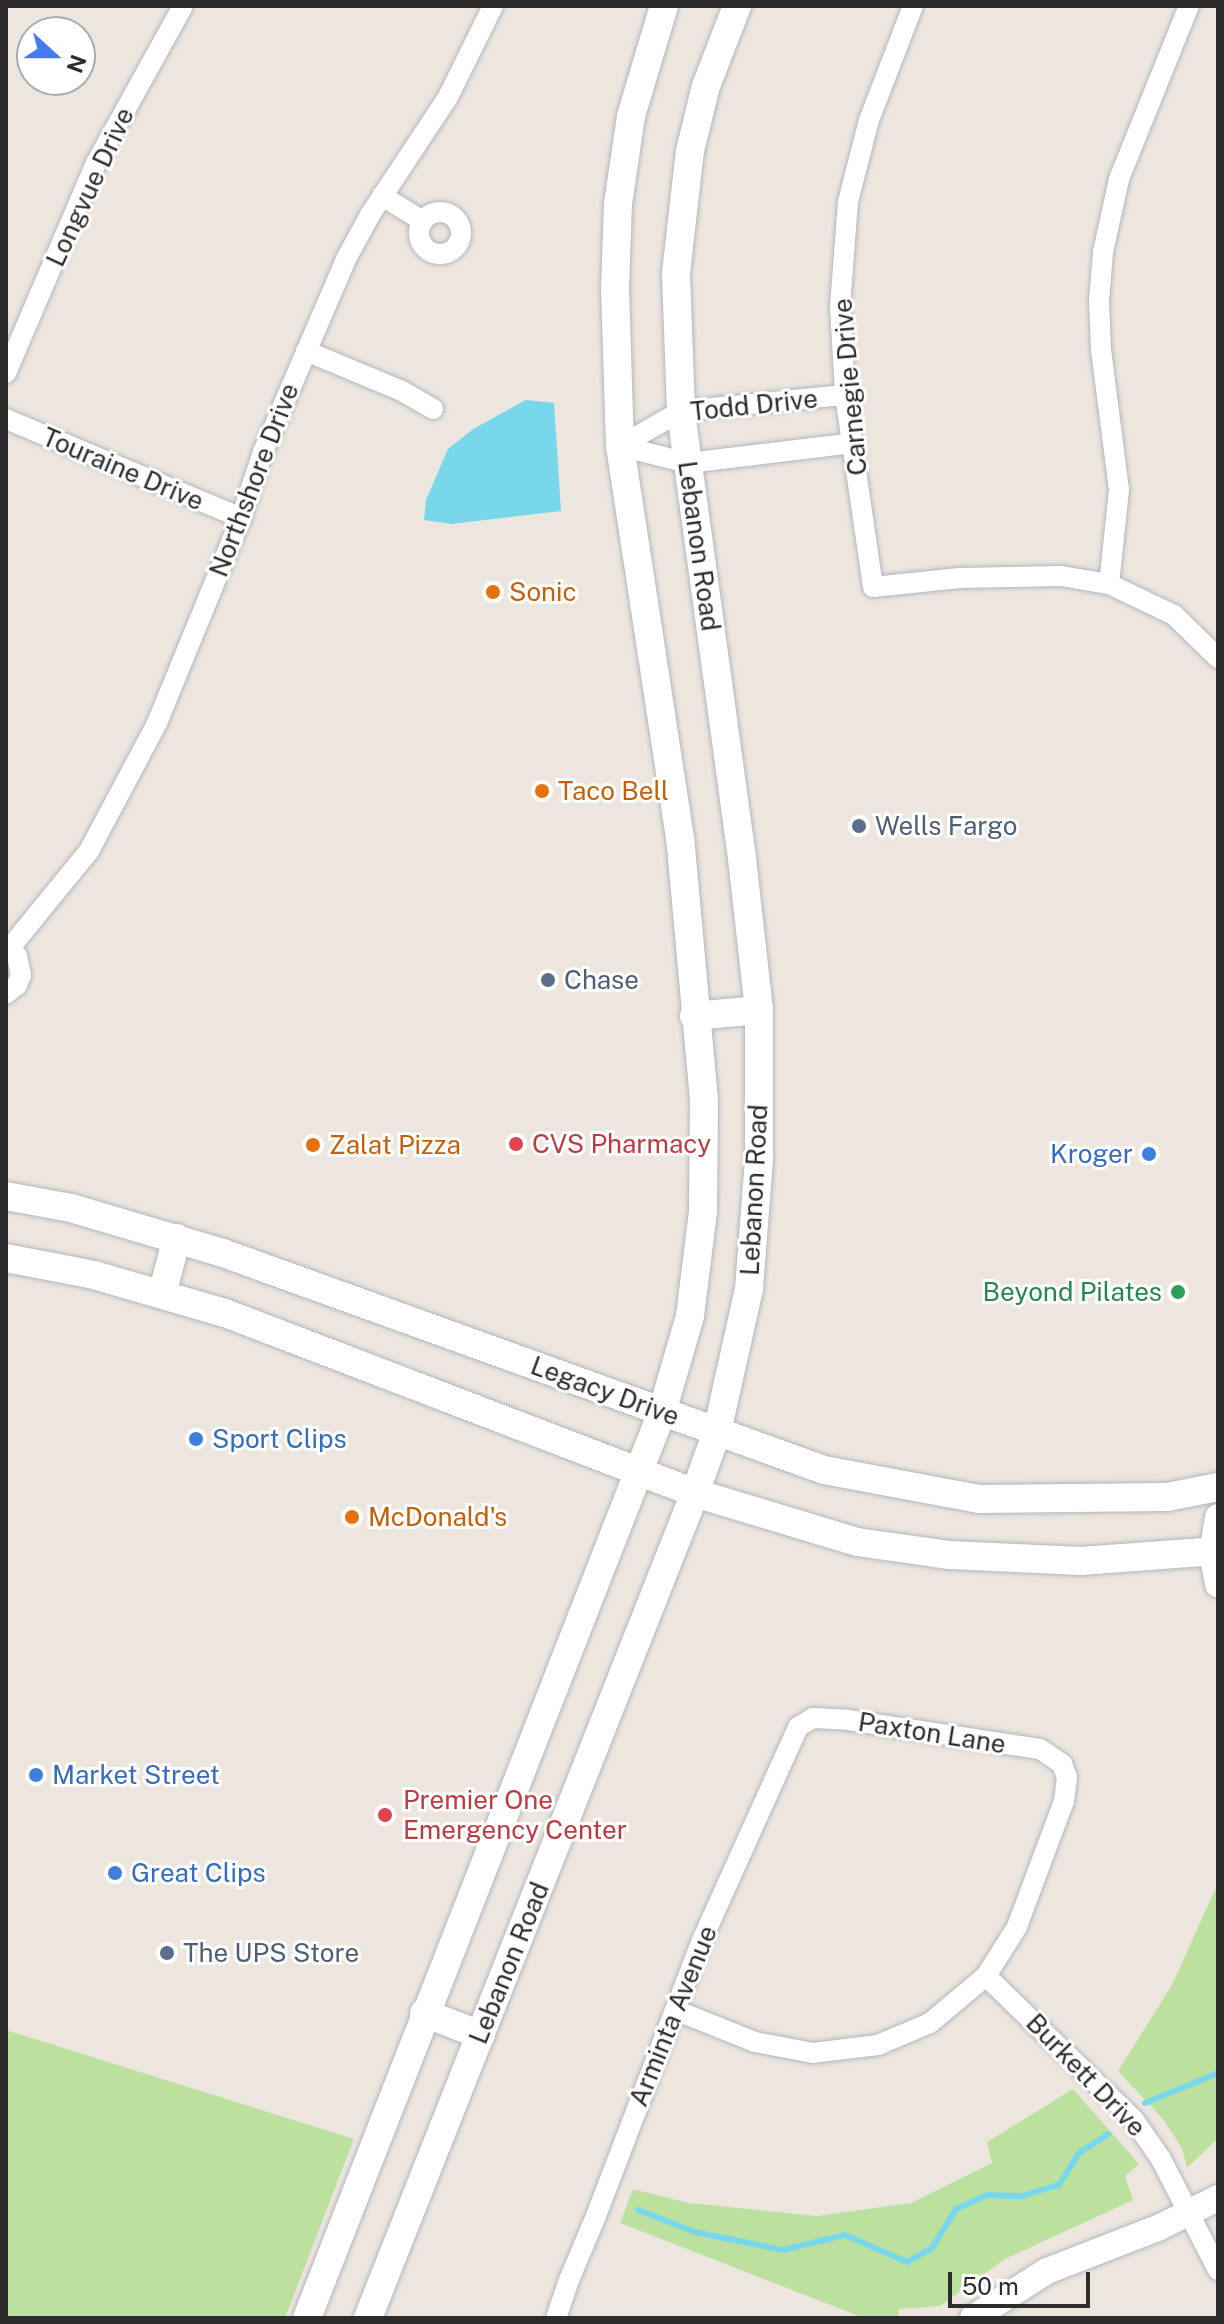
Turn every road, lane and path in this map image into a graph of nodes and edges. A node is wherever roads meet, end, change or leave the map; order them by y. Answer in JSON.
{"nodes":[{"id":1,"x":183,"y":6,"type":"edge"},
{"id":2,"x":493,"y":6,"type":"edge"},
{"id":3,"x":664,"y":6,"type":"edge"},
{"id":4,"x":737,"y":6,"type":"edge"},
{"id":5,"x":913,"y":6,"type":"edge"},
{"id":6,"x":1189,"y":6,"type":"edge"},
{"id":7,"x":382,"y":196,"type":"junction"},
{"id":8,"x":423,"y":221,"type":"dead end"},
{"id":9,"x":306,"y":351,"type":"junction"},
{"id":10,"x":6,"y":373,"type":"edge"},
{"id":11,"x":845,"y":395,"type":"junction"},
{"id":12,"x":433,"y":409,"type":"dead end"},
{"id":13,"x":681,"y":411,"type":"junction"},
{"id":14,"x":6,"y":419,"type":"edge"},
{"id":15,"x":853,"y":443,"type":"junction"},
{"id":16,"x":620,"y":446,"type":"junction"},
{"id":17,"x":688,"y":463,"type":"junction"},
{"id":18,"x":241,"y":518,"type":"junction"},
{"id":19,"x":1109,"y":584,"type":"junction"},
{"id":20,"x":1218,"y":658,"type":"edge"},
{"id":21,"x":8,"y":948,"type":"edge"},
{"id":22,"x":6,"y":994,"type":"edge"},
{"id":23,"x":759,"y":1010,"type":"junction"},
{"id":24,"x":694,"y":1016,"type":"junction"},
{"id":25,"x":6,"y":1196,"type":"edge"},
{"id":26,"x":177,"y":1238,"type":"junction"},
{"id":27,"x":6,"y":1258,"type":"edge"},
{"id":28,"x":162,"y":1294,"type":"junction"},
{"id":29,"x":662,"y":1412,"type":"junction"},
{"id":30,"x":717,"y":1432,"type":"junction"},
{"id":31,"x":637,"y":1471,"type":"junction"},
{"id":32,"x":1218,"y":1487,"type":"edge"},
{"id":33,"x":695,"y":1493,"type":"junction"},
{"id":34,"x":1218,"y":1517,"type":"edge"},
{"id":35,"x":1215,"y":1552,"type":"edge"},
{"id":36,"x":1218,"y":1584,"type":"edge"},
{"id":37,"x":804,"y":1721,"type":"joint"},
{"id":38,"x":986,"y":1976,"type":"junction"},
{"id":39,"x":675,"y":2010,"type":"junction"},
{"id":40,"x":424,"y":2013,"type":"junction"},
{"id":41,"x":481,"y":2035,"type":"junction"},
{"id":42,"x":1218,"y":2198,"type":"edge"},
{"id":43,"x":1187,"y":2214,"type":"junction"},
{"id":44,"x":1218,"y":2270,"type":"edge"},
{"id":45,"x":307,"y":2318,"type":"edge"},
{"id":46,"x":368,"y":2318,"type":"edge"},
{"id":47,"x":556,"y":2318,"type":"edge"},
{"id":48,"x":973,"y":2318,"type":"edge"}],
"edges":[{"from":1,"to":10,"type":"street","name":"Longvue Drive"},
{"from":2,"to":7,"type":"street","name":"Northshore Drive"},
{"from":3,"to":16,"type":"main road","name":"Lebanon Road"},
{"from":4,"to":13,"type":"main road","name":"Lebanon Road"},
{"from":5,"to":11,"type":"street","name":"Carnegie Drive"},
{"from":6,"to":19,"type":"street"},
{"from":7,"to":8,"type":"street"},
{"from":7,"to":9,"type":"street","name":"Northshore Drive"},
{"from":9,"to":12,"type":"street"},
{"from":9,"to":18,"type":"street","name":"Northshore Drive"},
{"from":11,"to":13,"type":"street","name":"Todd Drive"},
{"from":11,"to":15,"type":"street","name":"Carnegie Drive"},
{"from":13,"to":16,"type":"street","name":"Todd Drive"},
{"from":13,"to":17,"type":"main road","name":"Lebanon Road"},
{"from":14,"to":18,"type":"street","name":"Touraine Drive"},
{"from":15,"to":17,"type":"street","name":"Todd Drive"},
{"from":15,"to":19,"type":"street","name":"Carnegie Drive"},
{"from":16,"to":17,"type":"street","name":"Todd Drive"},
{"from":16,"to":24,"type":"main road","name":"Lebanon Road"},
{"from":17,"to":23,"type":"main road","name":"Lebanon Road"},
{"from":18,"to":21,"type":"street","name":"Northshore Drive"},
{"from":19,"to":20,"type":"street"},
{"from":21,"to":22,"type":"street"},
{"from":23,"to":24,"type":"main road"},
{"from":23,"to":30,"type":"main road","name":"Lebanon Road"},
{"from":24,"to":29,"type":"main road","name":"Lebanon Road"},
{"from":25,"to":26,"type":"main road","name":"Legacy Drive"},
{"from":26,"to":28,"type":"main road"},
{"from":26,"to":29,"type":"main road","name":"Legacy Drive"},
{"from":27,"to":28,"type":"main road"},
{"from":28,"to":31,"type":"main road"},
{"from":29,"to":30,"type":"main road","name":"Legacy Drive"},
{"from":29,"to":31,"type":"main road","name":"Lebanon Road"},
{"from":30,"to":32,"type":"main road","name":"Legacy Drive"},
{"from":30,"to":33,"type":"main road","name":"Lebanon Road"},
{"from":31,"to":33,"type":"main road"},
{"from":31,"to":40,"type":"main road","name":"Lebanon Road"},
{"from":33,"to":35,"type":"main road"},
{"from":33,"to":41,"type":"main road","name":"Lebanon Road"},
{"from":34,"to":35,"type":"street"},
{"from":35,"to":36,"type":"street"},
{"from":37,"to":38,"type":"street","name":"Paxton Lane"},
{"from":37,"to":39,"type":"street","name":"Arminta Avenue"},
{"from":38,"to":39,"type":"street"},
{"from":38,"to":43,"type":"street","name":"Burkett Drive"},
{"from":39,"to":47,"type":"street","name":"Arminta Avenue"},
{"from":40,"to":41,"type":"main road"},
{"from":40,"to":45,"type":"main road","name":"Lebanon Road"},
{"from":41,"to":46,"type":"main road","name":"Lebanon Road"},
{"from":42,"to":43,"type":"street"},
{"from":43,"to":44,"type":"street","name":"Burkett Drive"},
{"from":43,"to":48,"type":"street"}]}
